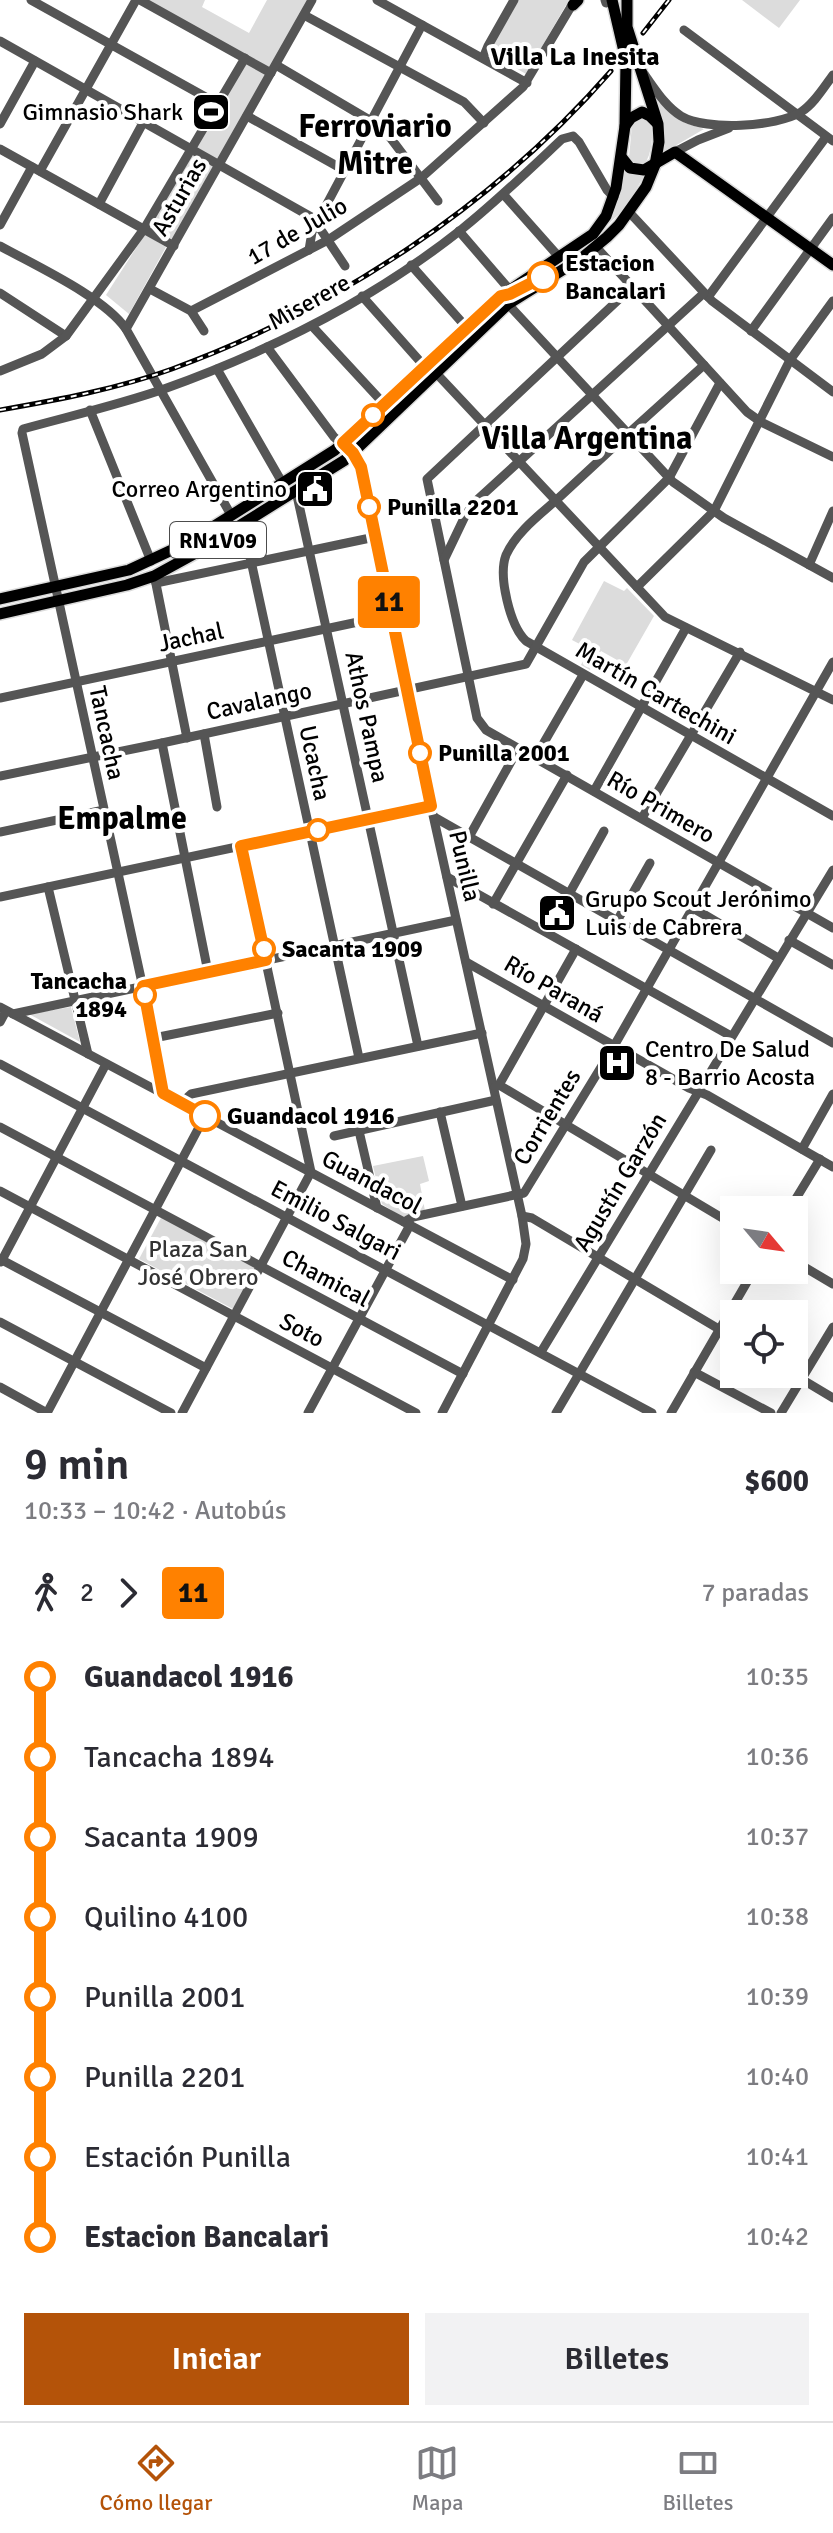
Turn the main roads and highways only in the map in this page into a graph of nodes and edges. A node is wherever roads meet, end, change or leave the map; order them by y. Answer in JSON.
{"nodes":[{"id":1,"x":627,"y":0,"type":"edge"},
{"id":2,"x":606,"y":1,"type":"edge"},
{"id":3,"x":658,"y":124,"type":"junction"},
{"id":4,"x":625,"y":126,"type":"junction"},
{"id":5,"x":622,"y":158,"type":"junction"},
{"id":6,"x":655,"y":165,"type":"junction"},
{"id":7,"x":833,"y":265,"type":"edge"},
{"id":8,"x":506,"y":296,"type":"junction"},
{"id":9,"x":430,"y":370,"type":"junction"},
{"id":10,"x":0,"y":599,"type":"edge"},
{"id":11,"x":0,"y":614,"type":"edge"}],
"edges":[{"from":1,"to":3,"type":"main road","number":"RN1V09"},
{"from":2,"to":4,"type":"main road","number":"RN1V09"},
{"from":3,"to":4,"type":"main road"},
{"from":3,"to":6,"type":"main road","number":"RN1V09"},
{"from":4,"to":5,"type":"main road","number":"RN1V09"},
{"from":5,"to":6,"type":"main road"},
{"from":5,"to":8,"type":"main road","number":"RN1V09"},
{"from":6,"to":7,"type":"main road"},
{"from":6,"to":8,"type":"main road","number":"RN1V09"},
{"from":8,"to":9,"type":"main road","number":"RN1V09"},
{"from":8,"to":9,"type":"main road","number":"RN1V09"},
{"from":9,"to":10,"type":"main road","number":"RN1V09"},
{"from":9,"to":11,"type":"main road","number":"RN1V09"}]}
